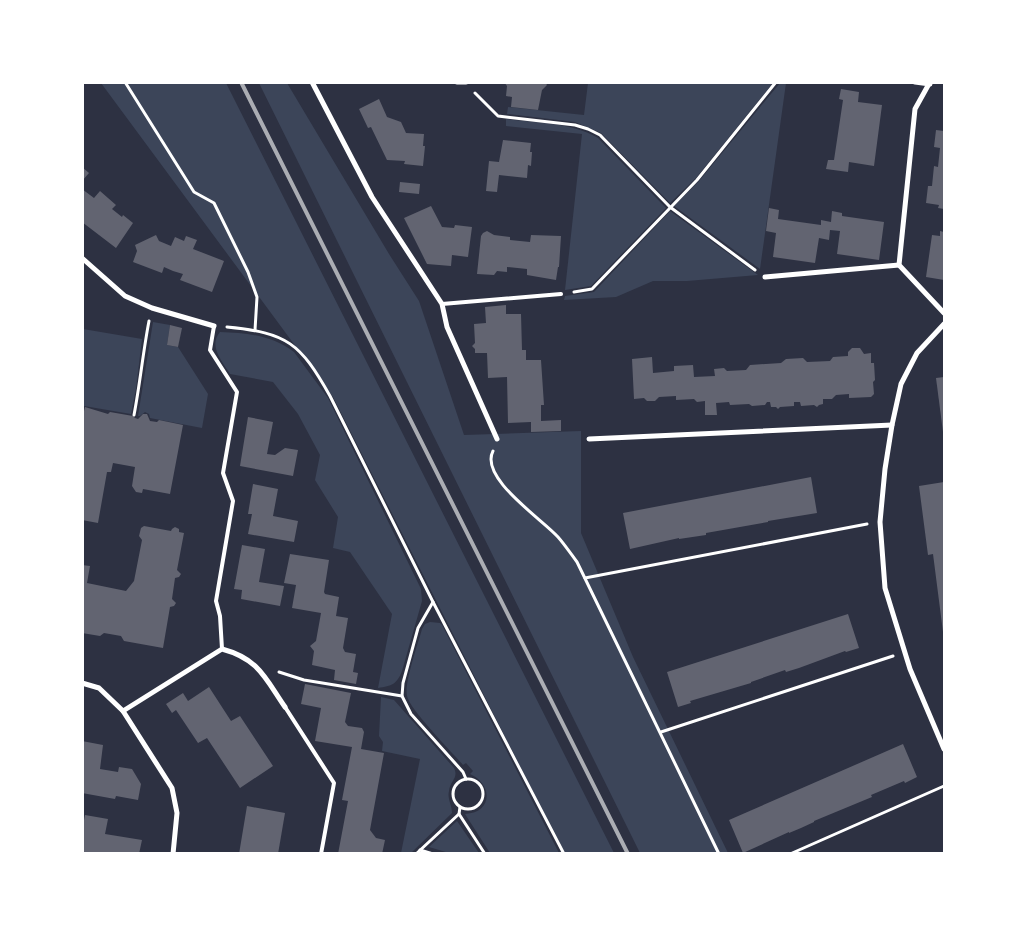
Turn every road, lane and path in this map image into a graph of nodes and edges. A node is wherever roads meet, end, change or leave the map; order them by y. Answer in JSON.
{"nodes":[{"id":1,"x":125,"y":82,"type":"edge"},
{"id":2,"x":312,"y":82,"type":"edge"},
{"id":3,"x":457,"y":82,"type":"edge"},
{"id":4,"x":776,"y":82,"type":"edge"},
{"id":5,"x":916,"y":82,"type":"edge"},
{"id":6,"x":466,"y":83,"type":"edge"},
{"id":7,"x":930,"y":83,"type":"edge"},
{"id":8,"x":670,"y":207,"type":"junction"},
{"id":9,"x":82,"y":258,"type":"edge"},
{"id":10,"x":899,"y":265,"type":"junction"},
{"id":11,"x":764,"y":277,"type":"joint"},
{"id":12,"x":561,"y":294,"type":"joint"},
{"id":13,"x":442,"y":304,"type":"junction"},
{"id":14,"x":152,"y":308,"type":"junction"},
{"id":15,"x":944,"y":314,"type":"edge"},
{"id":16,"x":944,"y":324,"type":"edge"},
{"id":17,"x":214,"y":326,"type":"junction"},
{"id":18,"x":256,"y":330,"type":"junction"},
{"id":19,"x":134,"y":415,"type":"dead end"},
{"id":20,"x":892,"y":425,"type":"junction"},
{"id":21,"x":589,"y":438,"type":"dead end"},
{"id":22,"x":497,"y":439,"type":"joint"},
{"id":23,"x":880,"y":522,"type":"junction"},
{"id":24,"x":585,"y":578,"type":"junction"},
{"id":25,"x":433,"y":602,"type":"junction"},
{"id":26,"x":222,"y":648,"type":"junction"},
{"id":27,"x":905,"y":652,"type":"junction"},
{"id":28,"x":257,"y":665,"type":"junction"},
{"id":29,"x":82,"y":682,"type":"edge"},
{"id":30,"x":402,"y":696,"type":"junction"},
{"id":31,"x":285,"y":707,"type":"joint"},
{"id":32,"x":123,"y":711,"type":"junction"},
{"id":33,"x":661,"y":732,"type":"junction"},
{"id":34,"x":944,"y":749,"type":"edge"},
{"id":35,"x":466,"y":779,"type":"junction"},
{"id":36,"x":944,"y":786,"type":"edge"},
{"id":37,"x":460,"y":807,"type":"junction"},
{"id":38,"x":458,"y":814,"type":"junction"},
{"id":39,"x":420,"y":850,"type":"junction"},
{"id":40,"x":173,"y":854,"type":"edge"},
{"id":41,"x":321,"y":854,"type":"edge"},
{"id":42,"x":416,"y":854,"type":"edge"},
{"id":43,"x":433,"y":854,"type":"edge"},
{"id":44,"x":485,"y":854,"type":"edge"},
{"id":45,"x":564,"y":854,"type":"edge"},
{"id":46,"x":719,"y":854,"type":"edge"},
{"id":47,"x":790,"y":854,"type":"edge"}],
"edges":[{"from":1,"to":18,"type":"path"},
{"from":2,"to":13,"type":"street"},
{"from":3,"to":6,"type":"street"},
{"from":4,"to":8,"type":"path"},
{"from":5,"to":7,"type":"street"},
{"from":6,"to":8,"type":"path"},
{"from":7,"to":10,"type":"street"},
{"from":8,"to":11,"type":"path"},
{"from":8,"to":12,"type":"path"},
{"from":9,"to":14,"type":"street"},
{"from":10,"to":11,"type":"street"},
{"from":10,"to":15,"type":"street"},
{"from":12,"to":13,"type":"lane"},
{"from":13,"to":22,"type":"street"},
{"from":14,"to":17,"type":"street"},
{"from":14,"to":19,"type":"path"},
{"from":16,"to":20,"type":"street"},
{"from":17,"to":18,"type":"path"},
{"from":17,"to":26,"type":"lane"},
{"from":18,"to":25,"type":"path"},
{"from":20,"to":21,"type":"street"},
{"from":20,"to":23,"type":"street"},
{"from":22,"to":24,"type":"path"},
{"from":23,"to":24,"type":"path"},
{"from":23,"to":27,"type":"street"},
{"from":24,"to":33,"type":"path"},
{"from":25,"to":30,"type":"path"},
{"from":25,"to":45,"type":"path"},
{"from":26,"to":28,"type":"street"},
{"from":26,"to":32,"type":"street"},
{"from":27,"to":33,"type":"path"},
{"from":27,"to":34,"type":"street"},
{"from":28,"to":30,"type":"path"},
{"from":28,"to":31,"type":"street"},
{"from":29,"to":32,"type":"street"},
{"from":30,"to":35,"type":"path"},
{"from":31,"to":41,"type":"lane"},
{"from":32,"to":40,"type":"street"},
{"from":33,"to":46,"type":"path"},
{"from":35,"to":37,"type":"path"},
{"from":35,"to":37,"type":"path"},
{"from":36,"to":47,"type":"path"},
{"from":37,"to":38,"type":"path"},
{"from":38,"to":39,"type":"path"},
{"from":38,"to":44,"type":"path"},
{"from":39,"to":42,"type":"path"},
{"from":39,"to":43,"type":"path"}]}
